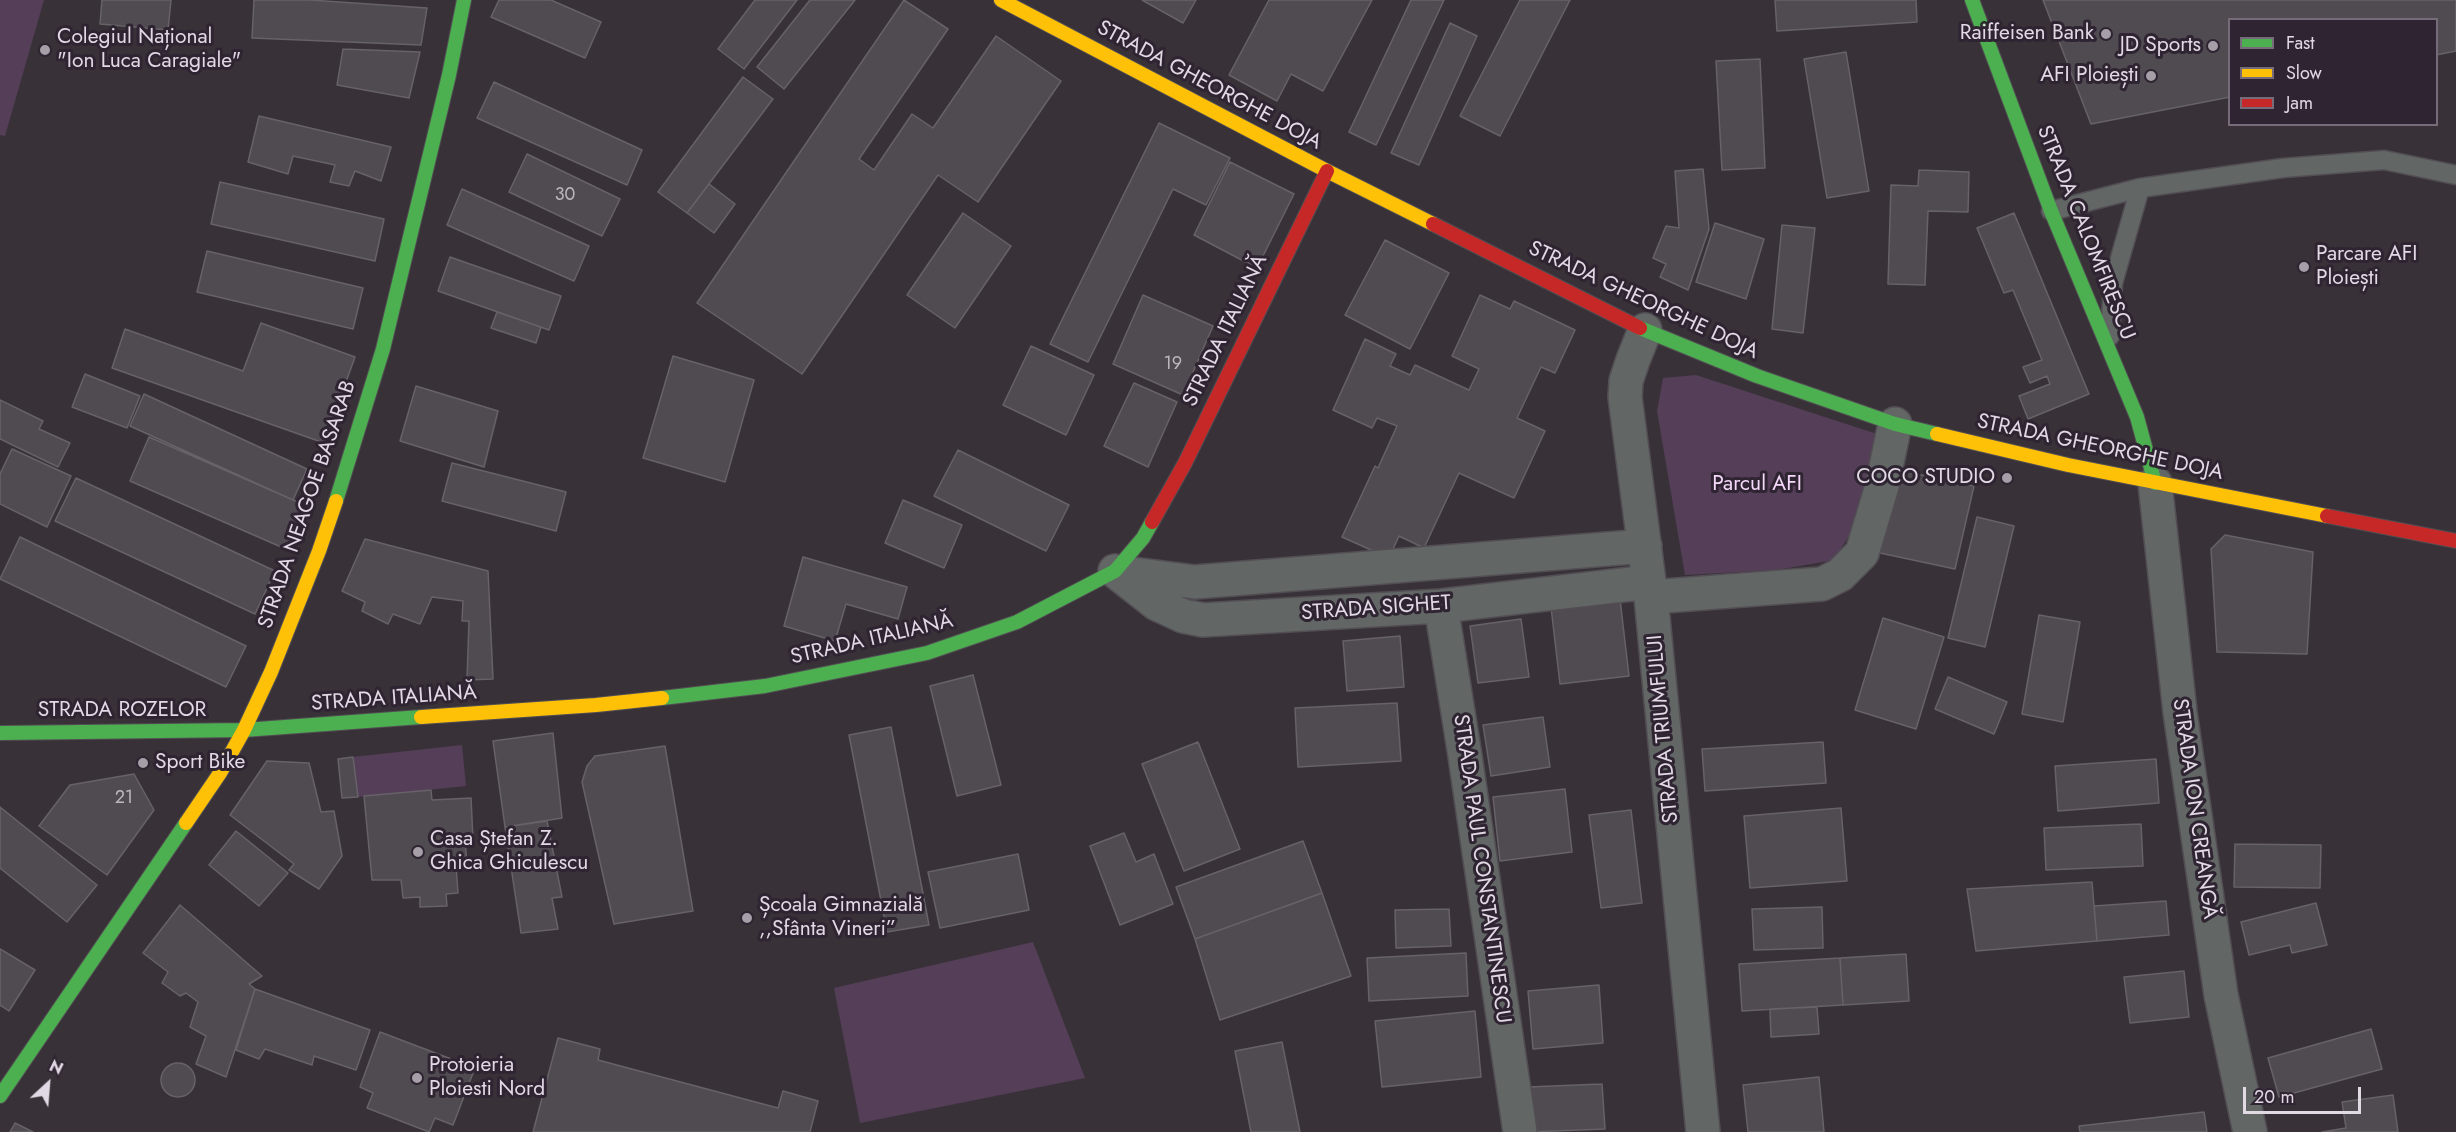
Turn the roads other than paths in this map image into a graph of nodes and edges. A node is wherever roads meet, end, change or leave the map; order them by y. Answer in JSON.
{"nodes":[{"id":1,"x":464,"y":0,"type":"edge"},
{"id":2,"x":1001,"y":0,"type":"edge"},
{"id":3,"x":1972,"y":0,"type":"edge"},
{"id":4,"x":1327,"y":171,"type":"junction"},
{"id":5,"x":2456,"y":175,"type":"edge"},
{"id":6,"x":2140,"y":188,"type":"junction"},
{"id":7,"x":2051,"y":211,"type":"junction"},
{"id":8,"x":1645,"y":330,"type":"junction"},
{"id":9,"x":2109,"y":346,"type":"junction"},
{"id":10,"x":1895,"y":424,"type":"junction"},
{"id":11,"x":2155,"y":483,"type":"junction"},
{"id":12,"x":2456,"y":541,"type":"edge"},
{"id":13,"x":1645,"y":546,"type":"junction"},
{"id":14,"x":1115,"y":571,"type":"junction"},
{"id":15,"x":1650,"y":590,"type":"junction"},
{"id":16,"x":1441,"y":606,"type":"junction"},
{"id":17,"x":244,"y":730,"type":"junction"},
{"id":18,"x":0,"y":732,"type":"edge"},
{"id":19,"x":0,"y":1096,"type":"edge"},
{"id":20,"x":1520,"y":1132,"type":"edge"},
{"id":21,"x":1703,"y":1132,"type":"edge"},
{"id":22,"x":2250,"y":1132,"type":"edge"}],
"edges":[{"from":1,"to":17,"type":"main road","name":"STRADA NEAGOE BASARAB"},
{"from":2,"to":4,"type":"main road","name":"STRADA GHEORGHE DOJA"},
{"from":3,"to":7,"type":"main road","name":"STRADA CALOMFIRESCU"},
{"from":4,"to":8,"type":"main road","name":"STRADA GHEORGHE DOJA"},
{"from":4,"to":14,"type":"main road","name":"STRADA ITALIANĂ"},
{"from":5,"to":6,"type":"lane"},
{"from":6,"to":7,"type":"lane"},
{"from":6,"to":9,"type":"lane"},
{"from":7,"to":9,"type":"main road","name":"STRADA CALOMFIRESCU"},
{"from":8,"to":10,"type":"main road","name":"STRADA GHEORGHE DOJA"},
{"from":8,"to":13,"type":"street","name":"STRADA TRIUMFULUI"},
{"from":9,"to":11,"type":"main road","name":"STRADA CALOMFIRESCU"},
{"from":10,"to":11,"type":"main road","name":"STRADA GHEORGHE DOJA"},
{"from":10,"to":15,"type":"street","name":"STRADA SIGHET"},
{"from":11,"to":12,"type":"main road","name":"STRADA GHEORGHE DOJA"},
{"from":11,"to":22,"type":"street","name":"STRADA ION CREANGĂ"},
{"from":13,"to":14,"type":"street"},
{"from":13,"to":15,"type":"street","name":"STRADA TRIUMFULUI"},
{"from":14,"to":16,"type":"street","name":"STRADA SIGHET"},
{"from":14,"to":17,"type":"main road","name":"STRADA ITALIANĂ"},
{"from":15,"to":16,"type":"street","name":"STRADA SIGHET"},
{"from":15,"to":21,"type":"street","name":"STRADA TRIUMFULUI"},
{"from":16,"to":20,"type":"street","name":"STRADA PAUL CONSTANTINESCU"},
{"from":17,"to":18,"type":"main road","name":"STRADA ROZELOR"},
{"from":17,"to":19,"type":"main road","name":"STRADA NEAGOE BASARAB"}]}
